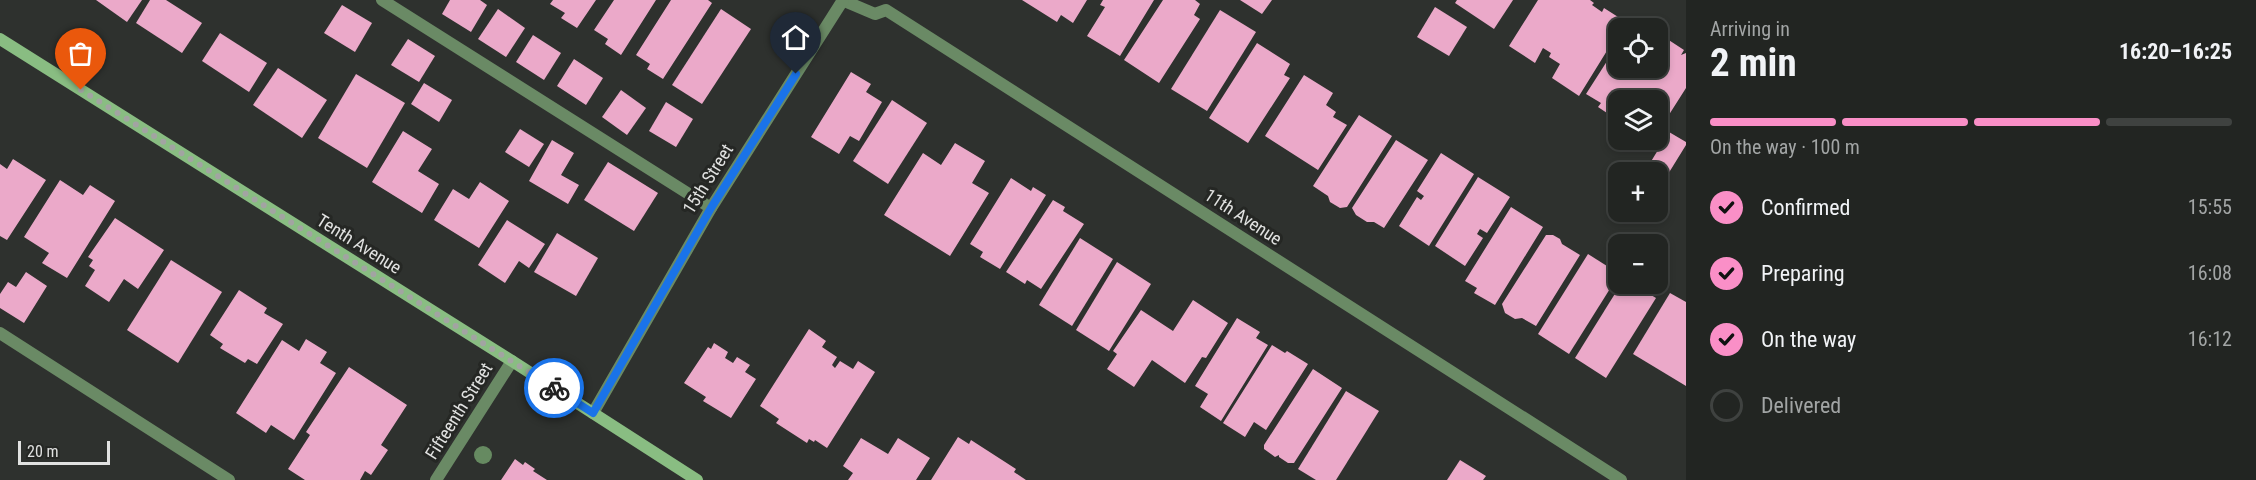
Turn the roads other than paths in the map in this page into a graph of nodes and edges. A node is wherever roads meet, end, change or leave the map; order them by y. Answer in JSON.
{"nodes":[{"id":1,"x":382,"y":0,"type":"edge"},
{"id":2,"x":843,"y":0,"type":"edge"},
{"id":3,"x":0,"y":39,"type":"edge"},
{"id":4,"x":711,"y":208,"type":"junction"},
{"id":5,"x":0,"y":333,"type":"edge"},
{"id":6,"x":512,"y":361,"type":"junction"},
{"id":7,"x":593,"y":413,"type":"junction"},
{"id":8,"x":229,"y":480,"type":"edge"},
{"id":9,"x":436,"y":480,"type":"edge"},
{"id":10,"x":697,"y":480,"type":"edge"},
{"id":11,"x":1621,"y":480,"type":"edge"}],
"edges":[{"from":1,"to":4,"type":"street"},
{"from":2,"to":4,"type":"street","name":"15th Street"},
{"from":2,"to":11,"type":"street","name":"11th Avenue"},
{"from":3,"to":6,"type":"main road","name":"Tenth Avenue"},
{"from":4,"to":7,"type":"street","name":"15th Street"},
{"from":5,"to":8,"type":"street"},
{"from":6,"to":7,"type":"main road","name":"Tenth Avenue"},
{"from":6,"to":9,"type":"street","name":"Fifteenth Street"},
{"from":7,"to":10,"type":"main road","name":"Tenth Avenue"}]}
